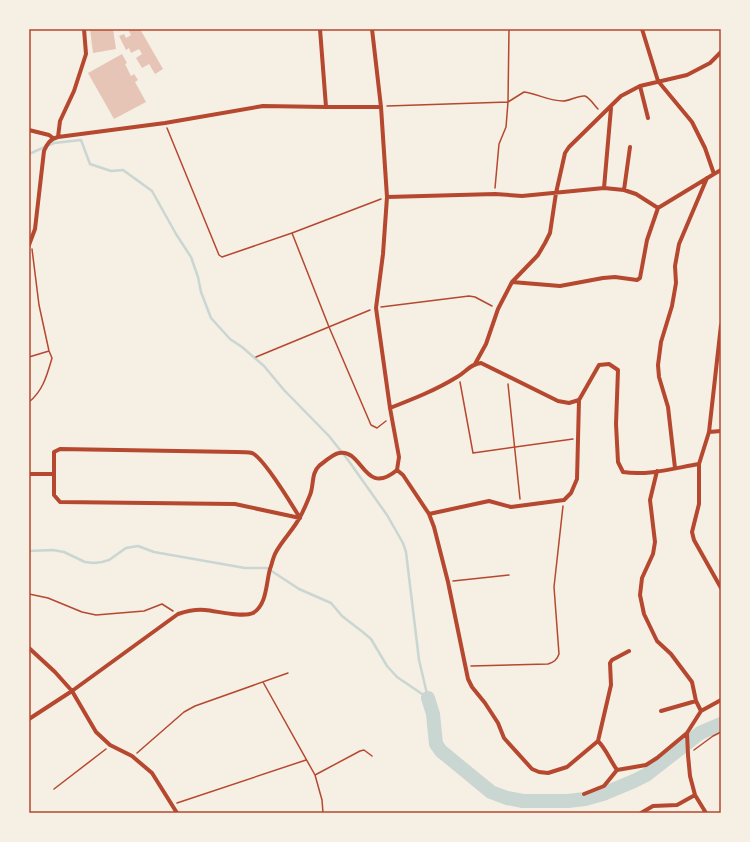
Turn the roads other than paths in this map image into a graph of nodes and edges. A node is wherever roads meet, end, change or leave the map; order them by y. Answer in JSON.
{"nodes":[{"id":1,"x":84,"y":29,"type":"edge"},
{"id":2,"x":320,"y":29,"type":"edge"},
{"id":3,"x":372,"y":29,"type":"edge"},
{"id":4,"x":642,"y":29,"type":"edge"},
{"id":5,"x":721,"y":52,"type":"edge"},
{"id":6,"x":658,"y":81,"type":"junction"},
{"id":7,"x":640,"y":86,"type":"junction"},
{"id":8,"x":326,"y":107,"type":"junction"},
{"id":9,"x":381,"y":107,"type":"junction"},
{"id":10,"x":610,"y":107,"type":"junction"},
{"id":11,"x":648,"y":118,"type":"dead end"},
{"id":12,"x":29,"y":130,"type":"edge"},
{"id":13,"x":58,"y":136,"type":"junction"},
{"id":14,"x":53,"y":138,"type":"junction"},
{"id":15,"x":630,"y":147,"type":"dead end"},
{"id":16,"x":721,"y":170,"type":"edge"},
{"id":17,"x":714,"y":174,"type":"junction"},
{"id":18,"x":707,"y":178,"type":"junction"},
{"id":19,"x":604,"y":188,"type":"junction"},
{"id":20,"x":624,"y":190,"type":"junction"},
{"id":21,"x":556,"y":193,"type":"junction"},
{"id":22,"x":387,"y":197,"type":"junction"},
{"id":23,"x":658,"y":208,"type":"junction"},
{"id":24,"x":29,"y":245,"type":"edge"},
{"id":25,"x":512,"y":282,"type":"junction"},
{"id":26,"x":721,"y":325,"type":"edge"},
{"id":27,"x":475,"y":364,"type":"junction"},
{"id":28,"x":579,"y":400,"type":"junction"},
{"id":29,"x":390,"y":408,"type":"junction"},
{"id":30,"x":721,"y":431,"type":"edge"},
{"id":31,"x":709,"y":432,"type":"junction"},
{"id":32,"x":700,"y":464,"type":"junction"},
{"id":33,"x":675,"y":468,"type":"junction"},
{"id":34,"x":397,"y":470,"type":"junction"},
{"id":35,"x":657,"y":471,"type":"junction"},
{"id":36,"x":29,"y":474,"type":"edge"},
{"id":37,"x":53,"y":474,"type":"junction"},
{"id":38,"x":429,"y":514,"type":"junction"},
{"id":39,"x":300,"y":518,"type":"junction"},
{"id":40,"x":721,"y":588,"type":"edge"},
{"id":41,"x":29,"y":649,"type":"edge"},
{"id":42,"x":629,"y":651,"type":"dead end"},
{"id":43,"x":72,"y":691,"type":"junction"},
{"id":44,"x":721,"y":700,"type":"edge"},
{"id":45,"x":696,"y":701,"type":"junction"},
{"id":46,"x":661,"y":711,"type":"dead end"},
{"id":47,"x":701,"y":711,"type":"junction"},
{"id":48,"x":29,"y":719,"type":"edge"},
{"id":49,"x":687,"y":733,"type":"junction"},
{"id":50,"x":598,"y":741,"type":"junction"},
{"id":51,"x":617,"y":770,"type":"junction"},
{"id":52,"x":584,"y":794,"type":"dead end"},
{"id":53,"x":695,"y":795,"type":"junction"},
{"id":54,"x":176,"y":813,"type":"edge"},
{"id":55,"x":641,"y":813,"type":"edge"},
{"id":56,"x":706,"y":813,"type":"edge"}],
"edges":[{"from":1,"to":13,"type":"street"},
{"from":2,"to":8,"type":"street"},
{"from":3,"to":9,"type":"street"},
{"from":4,"to":6,"type":"street"},
{"from":5,"to":6,"type":"street"},
{"from":6,"to":7,"type":"street"},
{"from":6,"to":17,"type":"street"},
{"from":7,"to":10,"type":"street"},
{"from":7,"to":11,"type":"street"},
{"from":8,"to":9,"type":"street"},
{"from":8,"to":13,"type":"street"},
{"from":9,"to":22,"type":"street"},
{"from":10,"to":19,"type":"street"},
{"from":10,"to":21,"type":"street"},
{"from":12,"to":14,"type":"street"},
{"from":13,"to":14,"type":"street"},
{"from":14,"to":24,"type":"street"},
{"from":15,"to":20,"type":"street"},
{"from":16,"to":17,"type":"street"},
{"from":17,"to":18,"type":"street"},
{"from":18,"to":23,"type":"street"},
{"from":18,"to":33,"type":"street"},
{"from":19,"to":20,"type":"street"},
{"from":19,"to":21,"type":"street"},
{"from":20,"to":23,"type":"street"},
{"from":21,"to":22,"type":"street"},
{"from":21,"to":25,"type":"street"},
{"from":22,"to":29,"type":"street"},
{"from":23,"to":25,"type":"street"},
{"from":25,"to":27,"type":"street"},
{"from":26,"to":31,"type":"street"},
{"from":27,"to":28,"type":"street"},
{"from":27,"to":29,"type":"street"},
{"from":28,"to":35,"type":"street"},
{"from":28,"to":38,"type":"street"},
{"from":29,"to":34,"type":"street"},
{"from":30,"to":31,"type":"street"},
{"from":31,"to":32,"type":"street"},
{"from":32,"to":33,"type":"street"},
{"from":32,"to":40,"type":"street"},
{"from":33,"to":35,"type":"street"},
{"from":34,"to":38,"type":"street"},
{"from":34,"to":39,"type":"street"},
{"from":35,"to":45,"type":"street"},
{"from":36,"to":37,"type":"street"},
{"from":37,"to":39,"type":"street"},
{"from":37,"to":39,"type":"street"},
{"from":38,"to":50,"type":"street"},
{"from":39,"to":43,"type":"street"},
{"from":41,"to":43,"type":"street"},
{"from":42,"to":50,"type":"street"},
{"from":43,"to":48,"type":"street"},
{"from":43,"to":54,"type":"street"},
{"from":44,"to":47,"type":"street"},
{"from":45,"to":46,"type":"street"},
{"from":45,"to":47,"type":"street"},
{"from":47,"to":49,"type":"street"},
{"from":49,"to":51,"type":"street"},
{"from":49,"to":53,"type":"street"},
{"from":50,"to":51,"type":"street"},
{"from":51,"to":52,"type":"street"},
{"from":53,"to":55,"type":"street"},
{"from":53,"to":56,"type":"street"}]}
